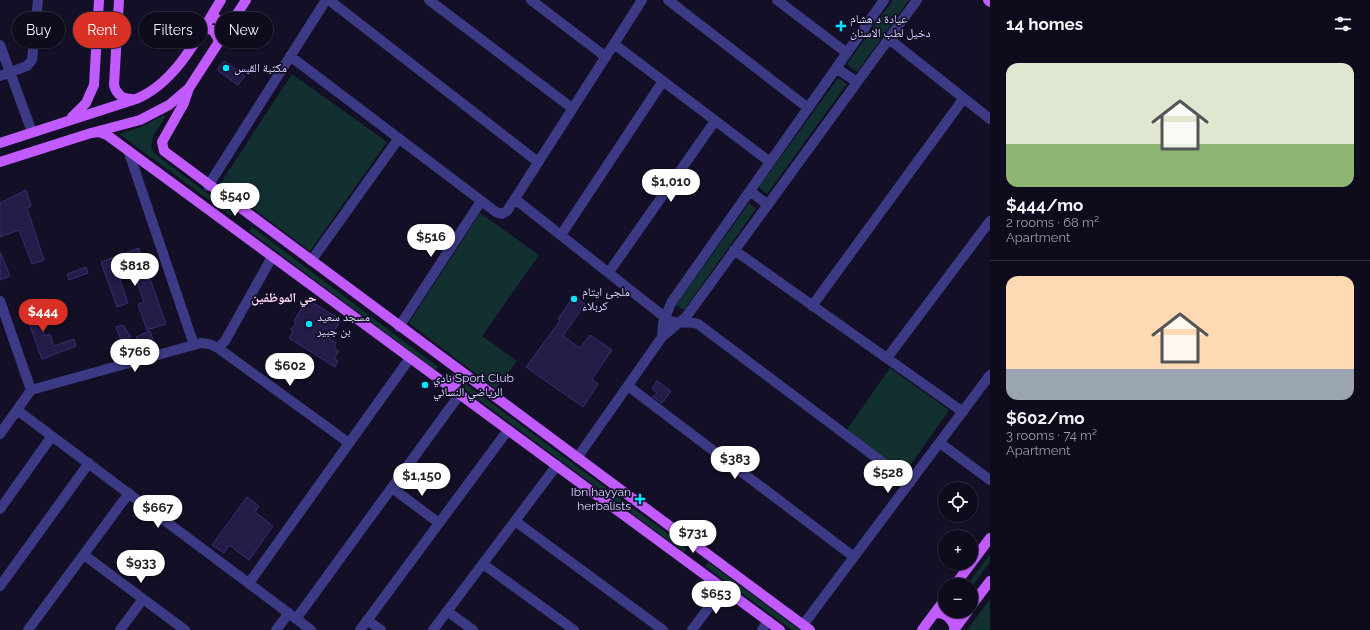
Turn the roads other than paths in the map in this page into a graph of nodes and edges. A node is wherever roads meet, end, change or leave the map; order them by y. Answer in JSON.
{"nodes":[{"id":1,"x":38,"y":0,"type":"edge"},
{"id":2,"x":99,"y":0,"type":"edge"},
{"id":3,"x":119,"y":0,"type":"edge"},
{"id":4,"x":221,"y":0,"type":"edge"},
{"id":5,"x":246,"y":0,"type":"edge"},
{"id":6,"x":326,"y":0,"type":"edge"},
{"id":7,"x":329,"y":0,"type":"edge"},
{"id":8,"x":429,"y":0,"type":"edge"},
{"id":9,"x":531,"y":0,"type":"edge"},
{"id":10,"x":668,"y":0,"type":"edge"},
{"id":11,"x":777,"y":0,"type":"edge"},
{"id":12,"x":884,"y":0,"type":"edge"},
{"id":13,"x":917,"y":0,"type":"edge"},
{"id":14,"x":640,"y":1,"type":"edge"},
{"id":15,"x":238,"y":12,"type":"edge"},
{"id":16,"x":213,"y":13,"type":"junction"},
{"id":17,"x":215,"y":18,"type":"edge"},
{"id":18,"x":207,"y":22,"type":"edge"},
{"id":19,"x":888,"y":38,"type":"junction"},
{"id":20,"x":614,"y":44,"type":"junction"},
{"id":21,"x":0,"y":45,"type":"edge"},
{"id":22,"x":189,"y":48,"type":"edge"},
{"id":23,"x":215,"y":48,"type":"edge"},
{"id":24,"x":847,"y":53,"type":"junction"},
{"id":25,"x":290,"y":56,"type":"junction"},
{"id":26,"x":606,"y":56,"type":"junction"},
{"id":27,"x":836,"y":68,"type":"junction"},
{"id":28,"x":5,"y":74,"type":"edge"},
{"id":29,"x":663,"y":81,"type":"junction"},
{"id":30,"x":857,"y":82,"type":"junction"},
{"id":31,"x":189,"y":88,"type":"junction"},
{"id":32,"x":136,"y":98,"type":"junction"},
{"id":33,"x":964,"y":98,"type":"junction"},
{"id":34,"x":572,"y":108,"type":"junction"},
{"id":35,"x":808,"y":108,"type":"junction"},
{"id":36,"x":990,"y":119,"type":"edge"},
{"id":37,"x":715,"y":120,"type":"junction"},
{"id":38,"x":65,"y":121,"type":"junction"},
{"id":39,"x":32,"y":132,"type":"junction"},
{"id":40,"x":91,"y":133,"type":"junction"},
{"id":41,"x":399,"y":138,"type":"junction"},
{"id":42,"x":0,"y":143,"type":"edge"},
{"id":43,"x":128,"y":150,"type":"junction"},
{"id":44,"x":0,"y":162,"type":"edge"},
{"id":45,"x":538,"y":162,"type":"junction"},
{"id":46,"x":770,"y":162,"type":"junction"},
{"id":47,"x":208,"y":186,"type":"junction"},
{"id":48,"x":750,"y":191,"type":"junction"},
{"id":49,"x":515,"y":199,"type":"junction"},
{"id":50,"x":481,"y":201,"type":"junction"},
{"id":51,"x":768,"y":204,"type":"junction"},
{"id":52,"x":237,"y":207,"type":"junction"},
{"id":53,"x":253,"y":218,"type":"junction"},
{"id":54,"x":990,"y":220,"type":"edge"},
{"id":55,"x":226,"y":222,"type":"junction"},
{"id":56,"x":242,"y":234,"type":"junction"},
{"id":57,"x":561,"y":235,"type":"junction"},
{"id":58,"x":734,"y":250,"type":"junction"},
{"id":59,"x":272,"y":256,"type":"junction"},
{"id":60,"x":311,"y":261,"type":"junction"},
{"id":61,"x":609,"y":272,"type":"junction"},
{"id":62,"x":0,"y":301,"type":"edge"},
{"id":63,"x":812,"y":306,"type":"junction"},
{"id":64,"x":665,"y":317,"type":"junction"},
{"id":65,"x":680,"y":322,"type":"junction"},
{"id":66,"x":399,"y":327,"type":"junction"},
{"id":67,"x":662,"y":337,"type":"junction"},
{"id":68,"x":194,"y":345,"type":"junction"},
{"id":69,"x":218,"y":348,"type":"junction"},
{"id":70,"x":410,"y":358,"type":"junction"},
{"id":71,"x":887,"y":358,"type":"junction"},
{"id":72,"x":449,"y":363,"type":"junction"},
{"id":73,"x":465,"y":375,"type":"junction"},
{"id":74,"x":990,"y":376,"type":"edge"},
{"id":75,"x":437,"y":377,"type":"junction"},
{"id":76,"x":628,"y":386,"type":"junction"},
{"id":77,"x":31,"y":390,"type":"junction"},
{"id":78,"x":458,"y":392,"type":"junction"},
{"id":79,"x":17,"y":410,"type":"junction"},
{"id":80,"x":963,"y":412,"type":"junction"},
{"id":81,"x":508,"y":430,"type":"junction"},
{"id":82,"x":0,"y":434,"type":"edge"},
{"id":83,"x":52,"y":436,"type":"junction"},
{"id":84,"x":349,"y":443,"type":"junction"},
{"id":85,"x":940,"y":443,"type":"junction"},
{"id":86,"x":577,"y":458,"type":"junction"},
{"id":87,"x":89,"y":463,"type":"junction"},
{"id":88,"x":557,"y":465,"type":"junction"},
{"id":89,"x":990,"y":480,"type":"edge"},
{"id":90,"x":910,"y":483,"type":"junction"},
{"id":91,"x":392,"y":488,"type":"junction"},
{"id":92,"x":129,"y":493,"type":"junction"},
{"id":93,"x":0,"y":509,"type":"edge"},
{"id":94,"x":515,"y":521,"type":"junction"},
{"id":95,"x":439,"y":523,"type":"junction"},
{"id":96,"x":990,"y":538,"type":"edge"},
{"id":97,"x":693,"y":544,"type":"junction"},
{"id":98,"x":84,"y":555,"type":"junction"},
{"id":99,"x":711,"y":556,"type":"junction"},
{"id":100,"x":854,"y":557,"type":"junction"},
{"id":101,"x":683,"y":558,"type":"junction"},
{"id":102,"x":483,"y":564,"type":"junction"},
{"id":103,"x":700,"y":570,"type":"junction"},
{"id":104,"x":960,"y":578,"type":"edge"},
{"id":105,"x":990,"y":581,"type":"edge"},
{"id":106,"x":249,"y":583,"type":"junction"},
{"id":107,"x":0,"y":586,"type":"edge"},
{"id":108,"x":723,"y":588,"type":"junction"},
{"id":109,"x":978,"y":597,"type":"edge"},
{"id":110,"x":143,"y":599,"type":"junction"},
{"id":111,"x":938,"y":609,"type":"edge"},
{"id":112,"x":447,"y":611,"type":"junction"},
{"id":113,"x":935,"y":613,"type":"junction"},
{"id":114,"x":292,"y":616,"type":"junction"},
{"id":115,"x":962,"y":618,"type":"edge"},
{"id":116,"x":367,"y":620,"type":"junction"},
{"id":117,"x":768,"y":621,"type":"junction"},
{"id":118,"x":807,"y":628,"type":"edge"},
{"id":119,"x":570,"y":629,"type":"edge"},
{"id":120,"x":954,"y":629,"type":"edge"},
{"id":121,"x":28,"y":630,"type":"edge"},
{"id":122,"x":120,"y":630,"type":"edge"},
{"id":123,"x":185,"y":630,"type":"edge"},
{"id":124,"x":276,"y":630,"type":"edge"},
{"id":125,"x":310,"y":630,"type":"edge"},
{"id":126,"x":360,"y":630,"type":"edge"},
{"id":127,"x":381,"y":630,"type":"edge"},
{"id":128,"x":433,"y":630,"type":"edge"},
{"id":129,"x":473,"y":630,"type":"edge"},
{"id":130,"x":663,"y":630,"type":"edge"},
{"id":131,"x":692,"y":630,"type":"edge"},
{"id":132,"x":762,"y":630,"type":"edge"},
{"id":133,"x":780,"y":630,"type":"edge"},
{"id":134,"x":922,"y":630,"type":"edge"}],
"edges":[{"from":1,"to":28,"type":"street"},
{"from":2,"to":38,"type":"main road"},
{"from":3,"to":32,"type":"main road"},
{"from":4,"to":16,"type":"main road"},
{"from":5,"to":15,"type":"main road"},
{"from":6,"to":25,"type":"street"},
{"from":7,"to":45,"type":"street"},
{"from":8,"to":34,"type":"street"},
{"from":9,"to":26,"type":"street"},
{"from":10,"to":35,"type":"street"},
{"from":11,"to":24,"type":"street"},
{"from":12,"to":24,"type":"street"},
{"from":13,"to":19,"type":"street"},
{"from":14,"to":20,"type":"street"},
{"from":16,"to":17,"type":"main road"},
{"from":16,"to":18,"type":"main road"},
{"from":19,"to":30,"type":"street"},
{"from":19,"to":33,"type":"street"},
{"from":20,"to":26,"type":"street"},
{"from":20,"to":29,"type":"street"},
{"from":21,"to":28,"type":"street"},
{"from":22,"to":32,"type":"main road"},
{"from":23,"to":31,"type":"main road"},
{"from":24,"to":27,"type":"street"},
{"from":25,"to":41,"type":"street"},
{"from":25,"to":47,"type":"street"},
{"from":26,"to":34,"type":"street"},
{"from":27,"to":30,"type":"street"},
{"from":27,"to":35,"type":"street"},
{"from":28,"to":39,"type":"street"},
{"from":29,"to":37,"type":"street"},
{"from":29,"to":57,"type":"street"},
{"from":30,"to":51,"type":"street"},
{"from":31,"to":40,"type":"main road"},
{"from":31,"to":47,"type":"main road"},
{"from":32,"to":38,"type":"main road"},
{"from":33,"to":36,"type":"street"},
{"from":33,"to":63,"type":"street"},
{"from":34,"to":45,"type":"street"},
{"from":35,"to":46,"type":"street"},
{"from":37,"to":46,"type":"street"},
{"from":37,"to":61,"type":"street"},
{"from":38,"to":39,"type":"main road"},
{"from":39,"to":42,"type":"main road"},
{"from":40,"to":43,"type":"main road"},
{"from":40,"to":44,"type":"main road"},
{"from":41,"to":50,"type":"street"},
{"from":41,"to":60,"type":"street"},
{"from":43,"to":55,"type":"main road"},
{"from":43,"to":68,"type":"street"},
{"from":45,"to":49,"type":"street"},
{"from":46,"to":48,"type":"street"},
{"from":47,"to":52,"type":"main road"},
{"from":48,"to":51,"type":"street"},
{"from":48,"to":64,"type":"street"},
{"from":49,"to":50,"type":"street"},
{"from":49,"to":57,"type":"street"},
{"from":50,"to":66,"type":"street"},
{"from":51,"to":58,"type":"street"},
{"from":52,"to":53,"type":"main road"},
{"from":52,"to":55,"type":"main road"},
{"from":53,"to":56,"type":"main road"},
{"from":53,"to":60,"type":"main road"},
{"from":54,"to":71,"type":"street"},
{"from":55,"to":56,"type":"main road"},
{"from":56,"to":59,"type":"main road"},
{"from":57,"to":61,"type":"street"},
{"from":58,"to":63,"type":"street"},
{"from":58,"to":65,"type":"street"},
{"from":59,"to":69,"type":"street"},
{"from":59,"to":70,"type":"main road"},
{"from":60,"to":66,"type":"main road"},
{"from":61,"to":64,"type":"street"},
{"from":62,"to":77,"type":"street"},
{"from":63,"to":71,"type":"street"},
{"from":64,"to":65,"type":"street"},
{"from":64,"to":67,"type":"street"},
{"from":65,"to":67,"type":"street"},
{"from":65,"to":90,"type":"street"},
{"from":66,"to":72,"type":"main road"},
{"from":67,"to":76,"type":"street"},
{"from":68,"to":69,"type":"street"},
{"from":68,"to":77,"type":"street"},
{"from":69,"to":84,"type":"street"},
{"from":70,"to":75,"type":"main road"},
{"from":70,"to":84,"type":"street"},
{"from":71,"to":80,"type":"street"},
{"from":72,"to":73,"type":"main road"},
{"from":72,"to":75,"type":"main road"},
{"from":73,"to":78,"type":"main road"},
{"from":73,"to":86,"type":"main road"},
{"from":74,"to":80,"type":"street"},
{"from":75,"to":78,"type":"main road"},
{"from":76,"to":86,"type":"street"},
{"from":76,"to":100,"type":"street"},
{"from":77,"to":79,"type":"street"},
{"from":78,"to":81,"type":"main road"},
{"from":78,"to":91,"type":"street"},
{"from":79,"to":82,"type":"street"},
{"from":79,"to":83,"type":"street"},
{"from":80,"to":85,"type":"street"},
{"from":81,"to":88,"type":"main road"},
{"from":81,"to":95,"type":"street"},
{"from":83,"to":87,"type":"street"},
{"from":83,"to":93,"type":"street"},
{"from":84,"to":106,"type":"street"},
{"from":85,"to":89,"type":"street"},
{"from":85,"to":90,"type":"street"},
{"from":86,"to":97,"type":"main road"},
{"from":87,"to":92,"type":"street"},
{"from":87,"to":107,"type":"street"},
{"from":88,"to":94,"type":"street"},
{"from":88,"to":101,"type":"main road"},
{"from":90,"to":100,"type":"street"},
{"from":91,"to":95,"type":"street"},
{"from":91,"to":114,"type":"street"},
{"from":92,"to":98,"type":"street"},
{"from":92,"to":106,"type":"street"},
{"from":94,"to":102,"type":"street"},
{"from":94,"to":130,"type":"street"},
{"from":95,"to":116,"type":"street"},
{"from":96,"to":104,"type":"main road"},
{"from":97,"to":99,"type":"main road"},
{"from":97,"to":101,"type":"main road"},
{"from":98,"to":110,"type":"street"},
{"from":98,"to":121,"type":"street"},
{"from":99,"to":103,"type":"main road"},
{"from":99,"to":118,"type":"main road"},
{"from":100,"to":118,"type":"street"},
{"from":101,"to":103,"type":"main road"},
{"from":102,"to":112,"type":"street"},
{"from":102,"to":119,"type":"street"},
{"from":103,"to":108,"type":"main road"},
{"from":105,"to":109,"type":"main road"},
{"from":106,"to":114,"type":"street"},
{"from":108,"to":117,"type":"main road"},
{"from":108,"to":131,"type":"street"},
{"from":110,"to":122,"type":"street"},
{"from":110,"to":123,"type":"street"},
{"from":111,"to":113,"type":"main road"},
{"from":112,"to":128,"type":"street"},
{"from":112,"to":129,"type":"street"},
{"from":113,"to":120,"type":"main road"},
{"from":113,"to":134,"type":"main road"},
{"from":114,"to":124,"type":"street"},
{"from":114,"to":125,"type":"street"},
{"from":115,"to":120,"type":"main road"},
{"from":116,"to":126,"type":"street"},
{"from":116,"to":127,"type":"street"},
{"from":117,"to":132,"type":"street"},
{"from":117,"to":133,"type":"main road"}]}
